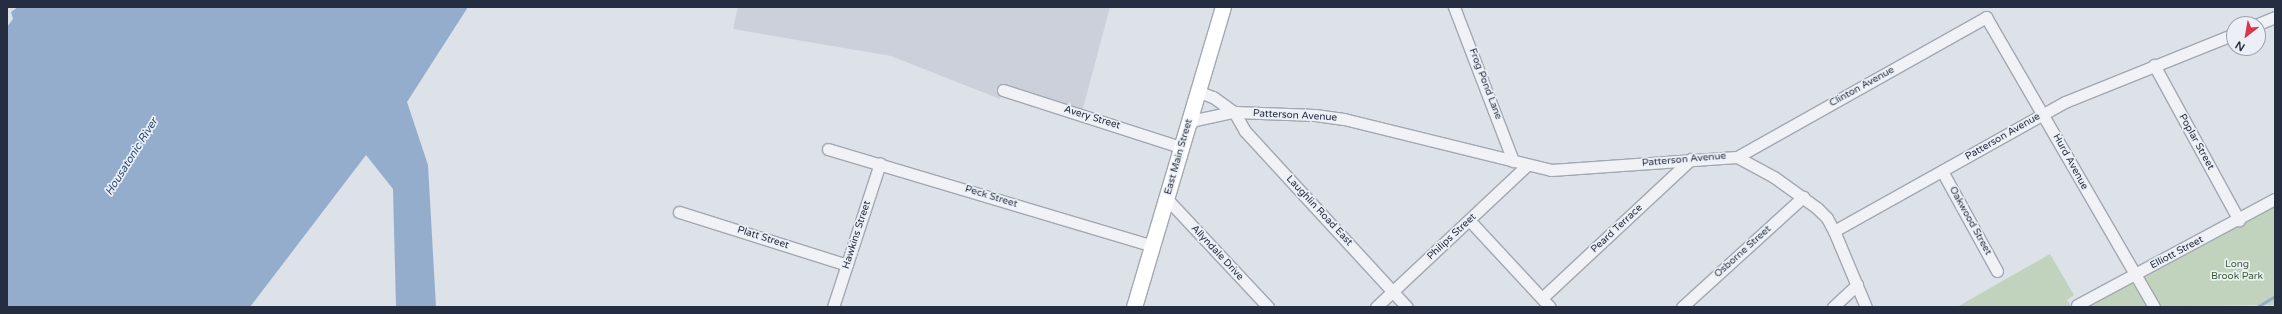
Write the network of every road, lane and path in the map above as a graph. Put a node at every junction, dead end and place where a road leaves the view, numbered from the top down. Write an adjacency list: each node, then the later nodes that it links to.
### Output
1 (1222, 7): 7 (main road, East Main Street)
2 (1454, 7): 15 (street, Frog Pond Lane)
3 (1986, 17): 9 (street, Hurd Avenue); 13 (street, Clinton Avenue)
4 (2226, 37): 5 (street, Patterson Avenue)
5 (2154, 65): 9 (street, Patterson Avenue); 23 (street, Poplar Street)
6 (1003, 90): 11 (street, Avery Street)
7 (1197, 91): 8 (street); 10 (main road, East Main Street)
8 (1234, 112): 10 (street, Patterson Avenue); 15 (street, Patterson Avenue); 31 (street, Laughlin Road East)
9 (2044, 114): 18 (street, Patterson Avenue); 29 (street, Hurd Avenue)
10 (1187, 126): 11 (main road, East Main Street)
11 (1182, 146): 20 (main road, East Main Street)
12 (828, 148): 16 (street, Peck Street)
13 (1737, 157): 14 (street, Patterson Avenue); 19 (street, Patterson Avenue)
14 (1691, 159): 17 (street, Patterson Avenue); 32 (street, Peard Terrace)
15 (1513, 161): 17 (street, Patterson Avenue)
16 (880, 163): 26 (street, Peck Street); 27 (street, Hawkins Street)
17 (1526, 166): 24 (street, Philips Street)
18 (1942, 171): 25 (street, Patterson Avenue); 28 (street, Oakwood Street)
19 (1803, 197): 25 (street, Patterson Avenue); 40 (street, Osborne Street)
20 (1167, 199): 26 (main road, East Main Street); 36 (street, Allyndale Drive)
21 (2275, 199): 23 (street, Elliott Street)
22 (679, 212): 27 (street, Platt Street)
23 (2239, 220): 29 (street, Elliott Street)
24 (1470, 221): 31 (street, Philips Street); 32 (street)
25 (1834, 231): 30 (street)
26 (1153, 246): 35 (main road, East Main Street)
27 (847, 265): 34 (street, Hawkins Street)
28 (1997, 271)
29 (2134, 276): 33 (street, Elliott Street); 43 (street, Hurd Avenue)
30 (1857, 285): 41 (street); 42 (street)
31 (1393, 292): 37 (street, Philips Street); 38 (street, Laughlin Road East)
32 (1542, 298): 39 (street)
33 (2078, 305)
34 (833, 307)
35 (1134, 307)
36 (1268, 307)
37 (1376, 307)
38 (1407, 307)
39 (1550, 307)
40 (1682, 307)
41 (1833, 307)
42 (1866, 307)
43 (2154, 307)

